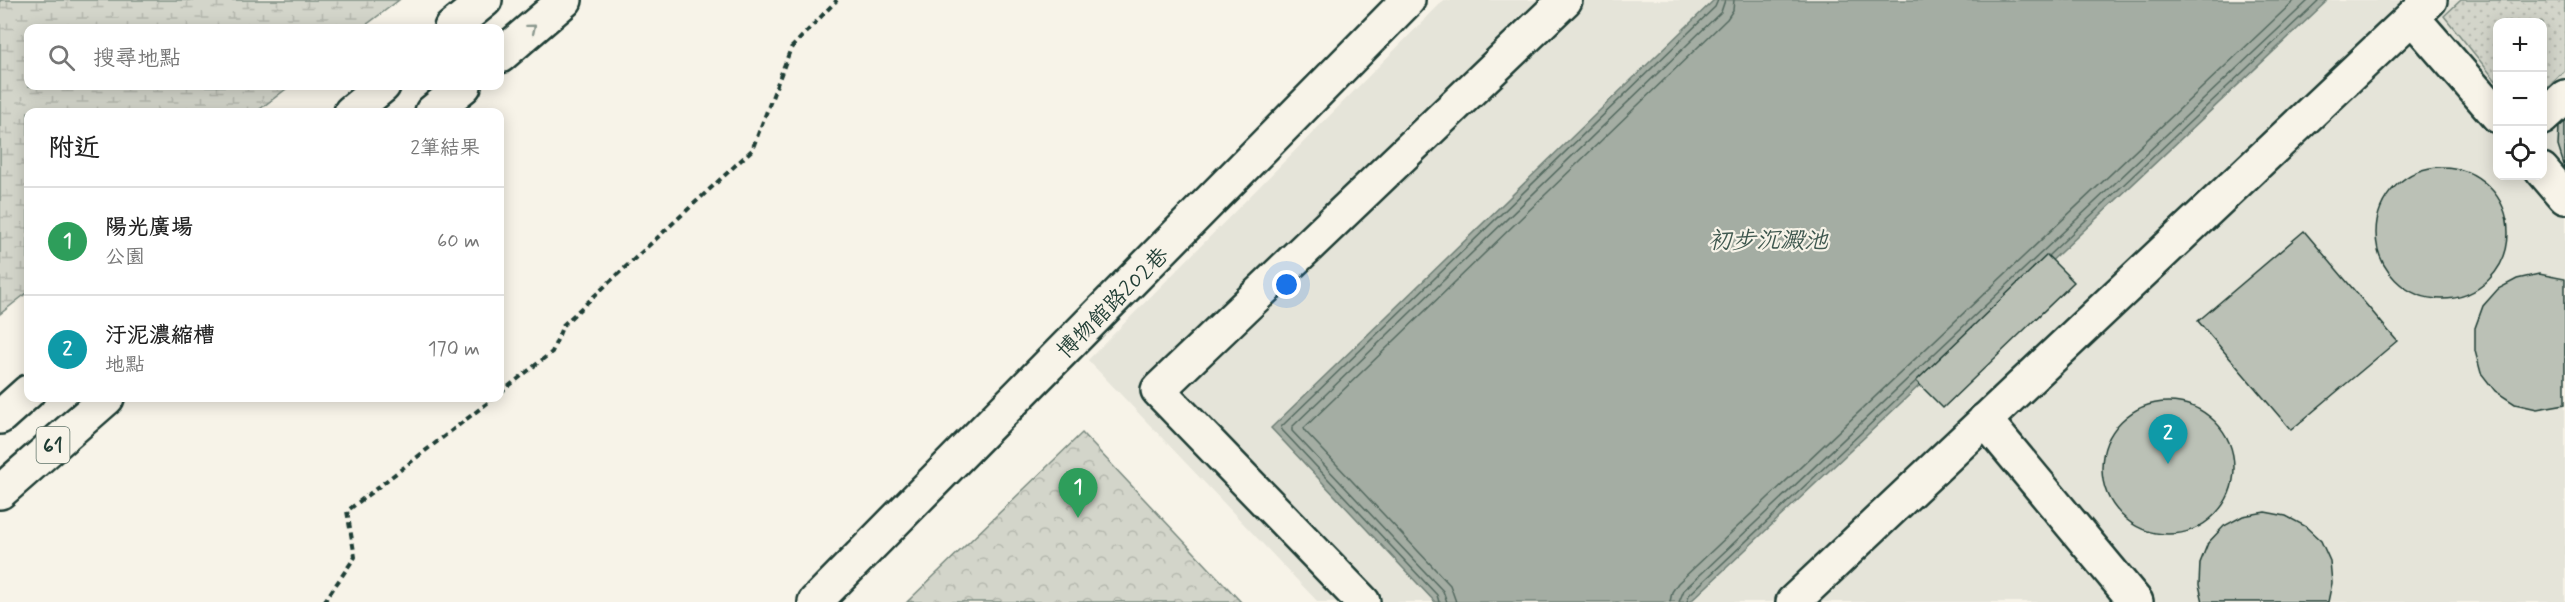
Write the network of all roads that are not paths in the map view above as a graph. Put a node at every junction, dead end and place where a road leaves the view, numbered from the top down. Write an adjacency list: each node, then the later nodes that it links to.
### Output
1 (485, 0): 6 (main road)
2 (565, 0): 7 (main road, one-way to 2)
3 (1408, 0): 22 (main road, 博物館路202巷)
4 (1565, 0): 23 (main road)
5 (2421, 8): 13 (main road); 20 (main road)
6 (456, 24)
7 (504, 53)
8 (378, 90): 11 (main road)
9 (459, 90): 12 (main road)
10 (2565, 97): 14 (main road)
11 (356, 108)
12 (437, 108)
13 (2493, 109)
14 (2547, 113)
15 (2547, 176): 16 (main road)
16 (2565, 197)
17 (24, 396): 19 (main road, 61)
18 (102, 402): 21 (main road, 61)
19 (0, 417)
20 (1985, 420): 24 (main road); 25 (main road)
21 (2, 490)
22 (815, 602)
23 (1363, 602)
24 (1793, 602)
25 (2136, 602)

